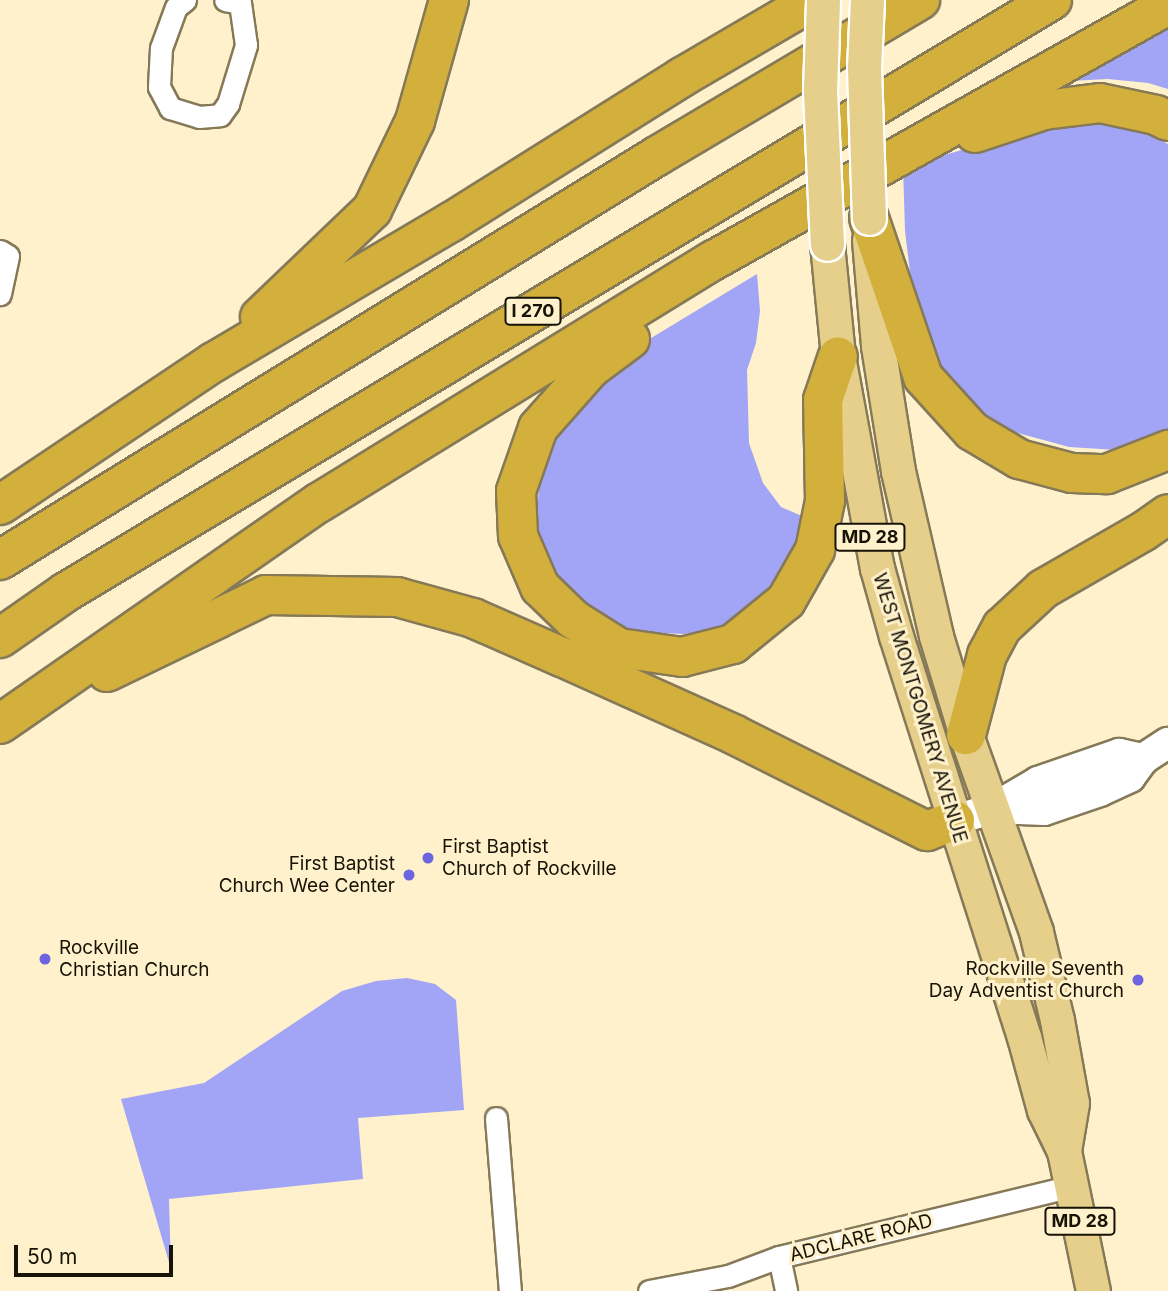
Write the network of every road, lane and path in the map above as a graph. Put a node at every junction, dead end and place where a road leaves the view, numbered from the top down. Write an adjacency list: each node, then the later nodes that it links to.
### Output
1 (186, 0): 2 (street)
2 (225, 0)
3 (449, 0): 17 (highway)
4 (814, 0): 17 (highway)
5 (823, 0): 16 (main road, WEST MONTGOMERY AVENUE / MD 28, bridge)
6 (867, 0): 12 (main road, WEST MONTGOMERY AVENUE / MD 28, bridge)
7 (920, 0): 21 (highway)
8 (1052, 0): 22 (highway, I 270)
9 (1168, 5): 11 (highway, I 270)
10 (1168, 121): 11 (highway)
11 (890, 161): 13 (highway, I 270)
12 (869, 218): 18 (highway); 24 (main road, WEST MONTGOMERY AVENUE / MD 28)
13 (762, 233): 16 (highway); 23 (highway, I 270)
14 (0, 251): 15 (street)
15 (0, 294)
16 (838, 356): 27 (main road, WEST MONTGOMERY AVENUE / MD 28)
17 (214, 362): 19 (highway)
18 (1168, 450)
19 (0, 505)
20 (1168, 513): 24 (highway)
21 (0, 560)
22 (0, 638)
23 (0, 724): 27 (highway)
24 (966, 735): 26 (main road, WEST MONTGOMERY AVENUE / MD 28)
25 (1168, 743): 26 (street)
26 (995, 808): 27 (street); 29 (main road, WEST MONTGOMERY AVENUE / MD 28)
27 (955, 820): 29 (main road, WEST MONTGOMERY AVENUE / MD 28)
28 (496, 1118): 32 (street)
29 (1064, 1151): 30 (main road, WEST MONTGOMERY AVENUE / MD 28)
30 (1073, 1186): 31 (street, ADCLARE ROAD); 35 (main road, WEST MONTGOMERY AVENUE / MD 28)
31 (779, 1258): 33 (street, ADCLARE ROAD); 34 (street)
32 (510, 1291)
33 (649, 1291)
34 (786, 1291)
35 (1093, 1291)

